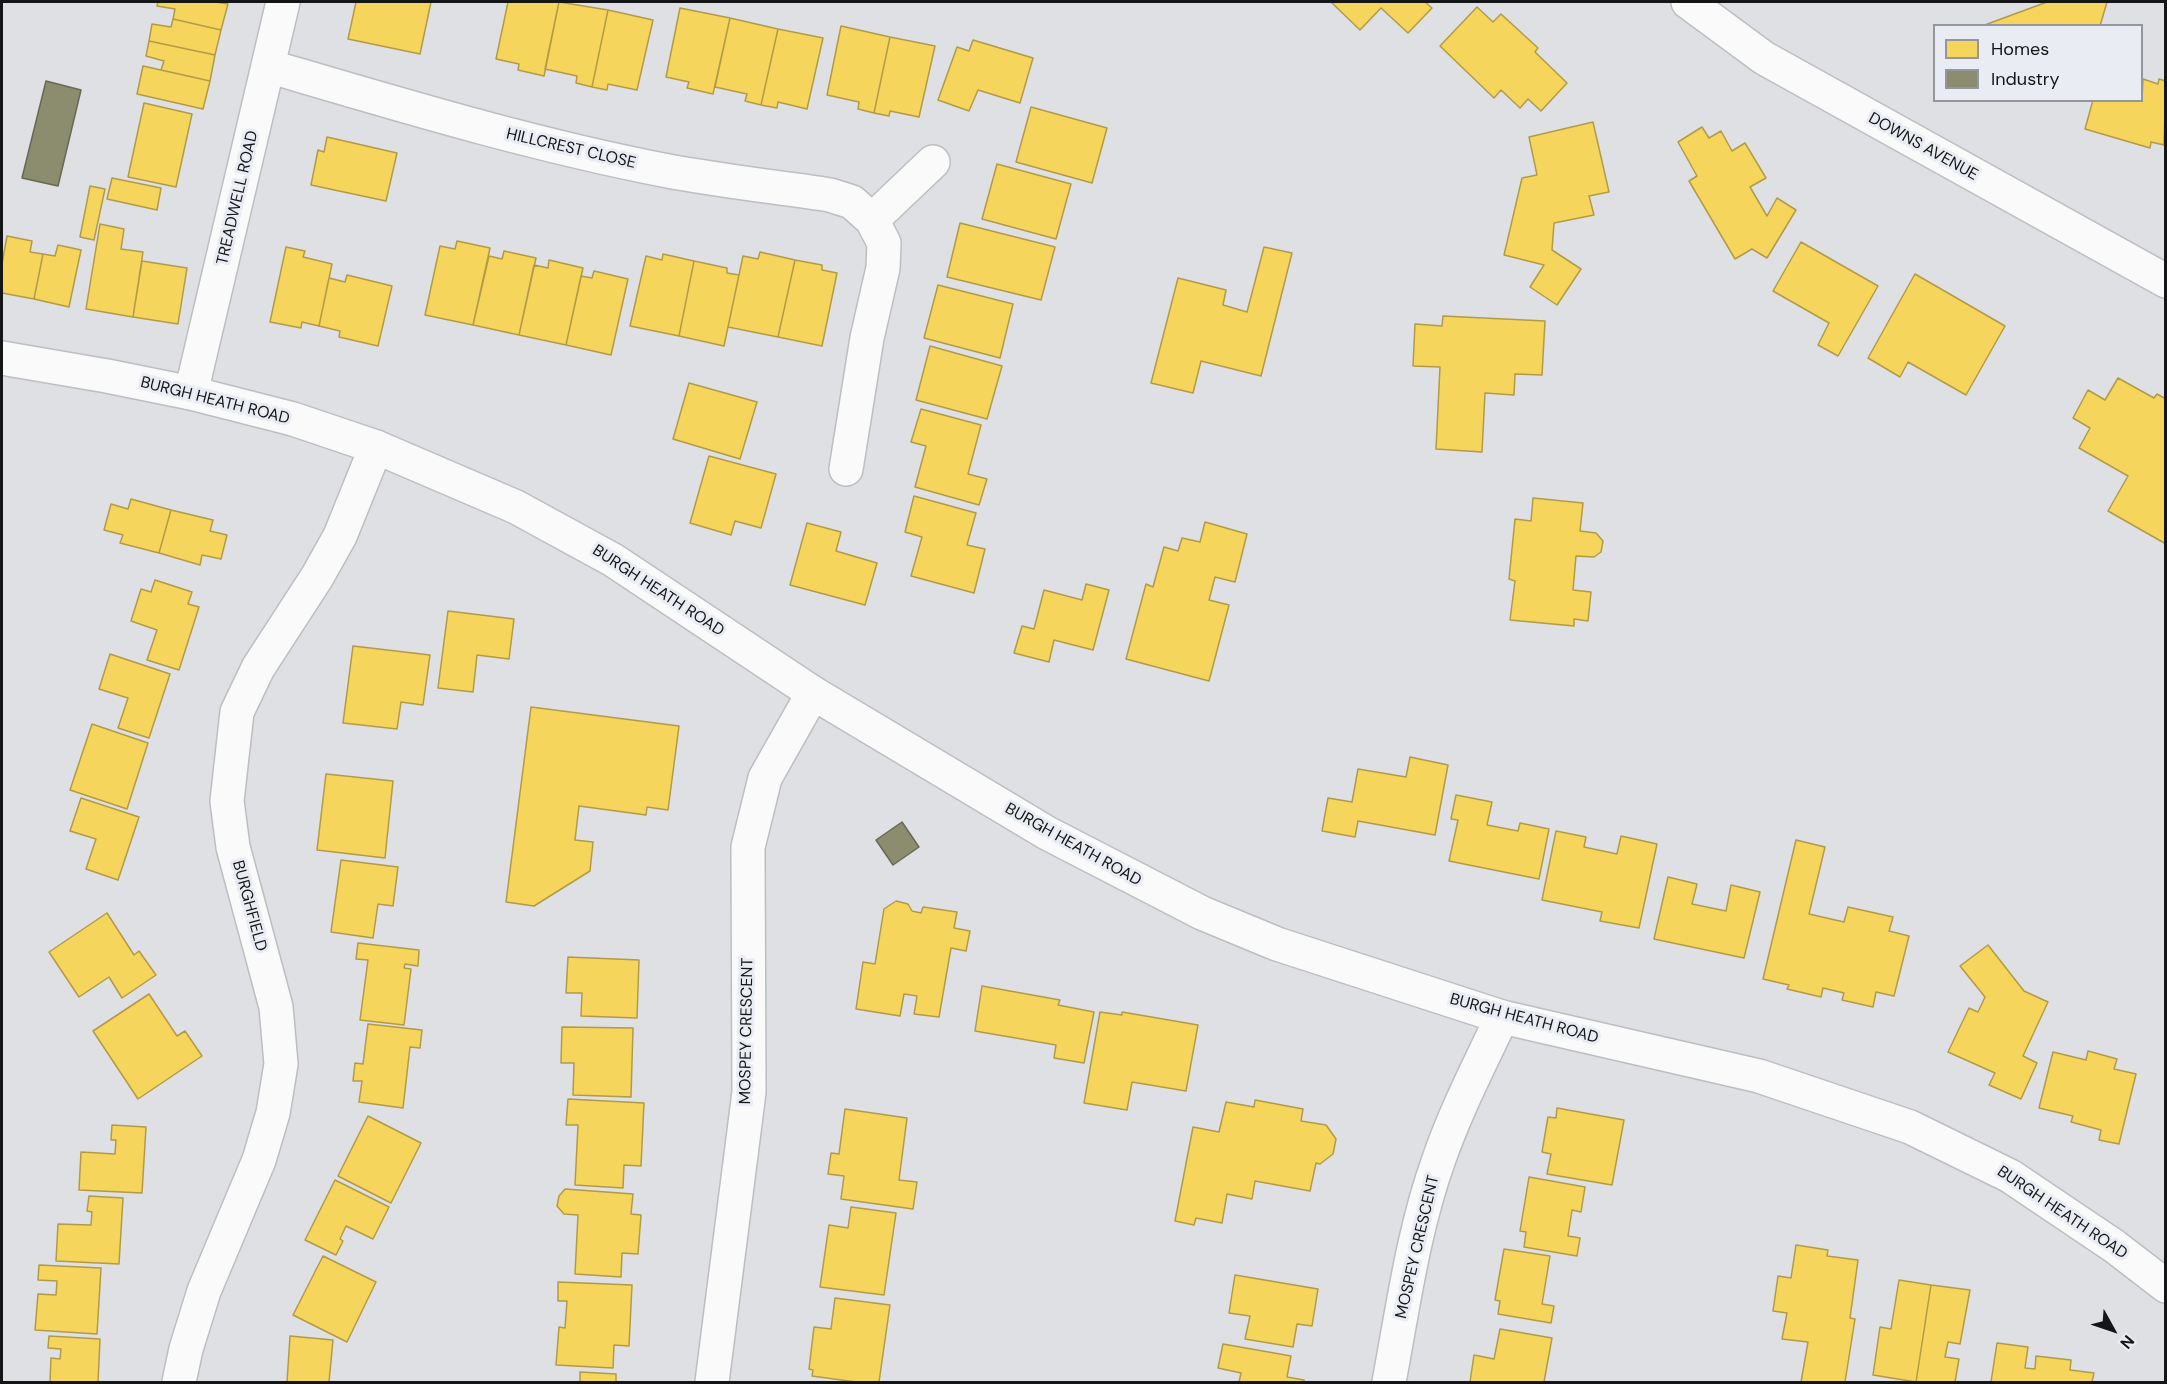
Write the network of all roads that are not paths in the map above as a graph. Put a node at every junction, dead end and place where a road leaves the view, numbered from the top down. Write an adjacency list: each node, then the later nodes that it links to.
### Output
1 (283, 2): 3 (street, TREADWELL ROAD)
2 (1688, 2): 6 (street, DOWNS AVENUE)
3 (268, 66): 5 (street, HILLCREST CLOSE); 8 (street, TREADWELL ROAD)
4 (933, 162): 5 (street)
5 (872, 220): 10 (street, HILLCREST CLOSE)
6 (2166, 281)
7 (2, 358): 8 (street, BURGH HEATH ROAD)
8 (191, 393): 9 (street, BURGH HEATH ROAD)
9 (376, 447): 11 (street, BURGH HEATH ROAD); 14 (street, BURGHFIELD)
10 (846, 469)
11 (813, 693): 12 (street, BURGH HEATH ROAD); 15 (street, MOSPEY CRESCENT)
12 (1502, 1017): 13 (street, BURGH HEATH ROAD); 16 (street, MOSPEY CRESCENT)
13 (2166, 1286)
14 (179, 1383)
15 (712, 1383)
16 (1389, 1383)

